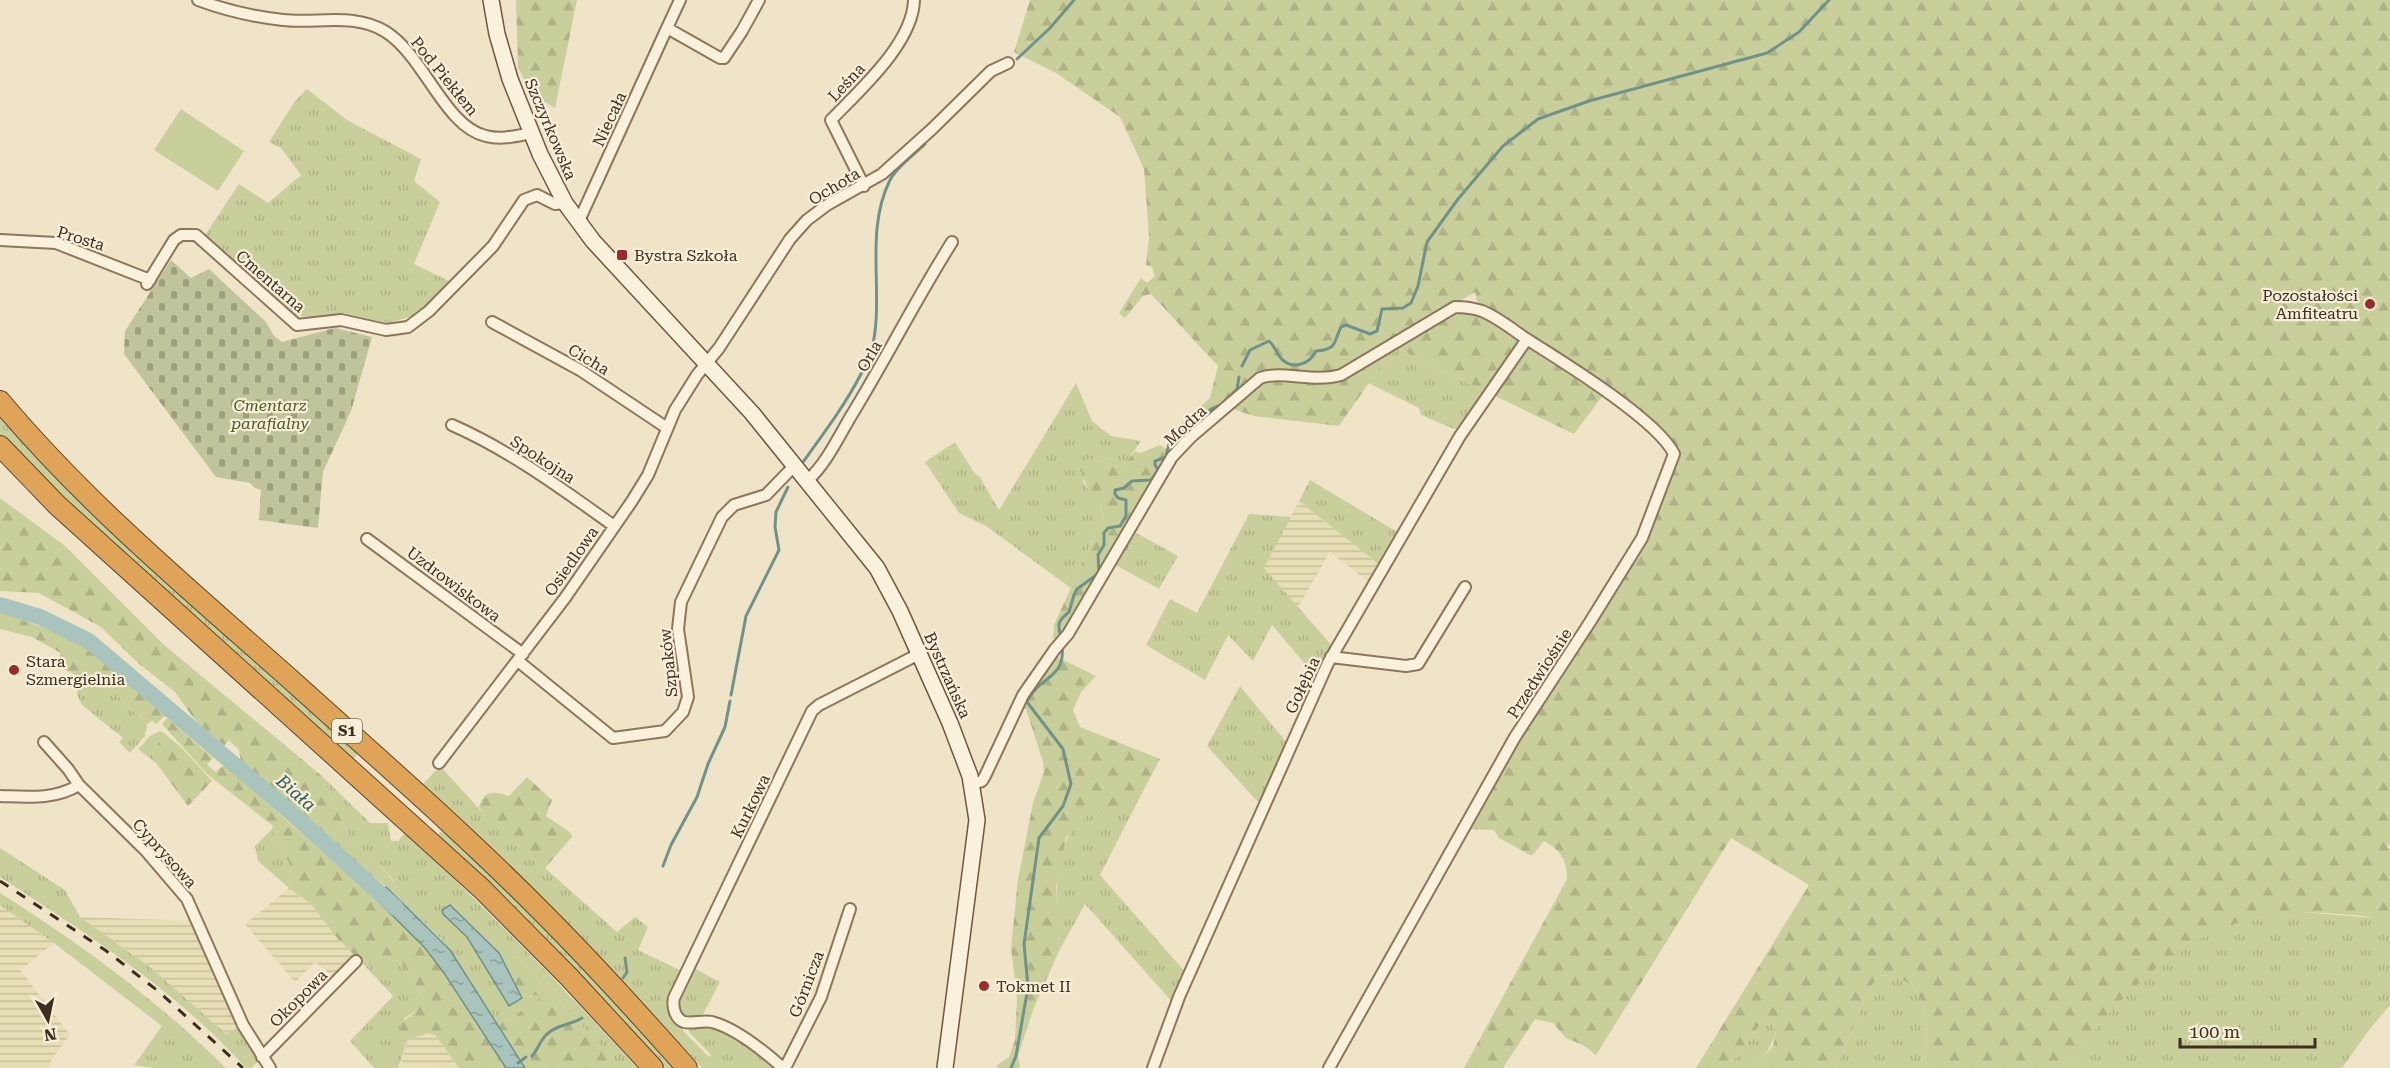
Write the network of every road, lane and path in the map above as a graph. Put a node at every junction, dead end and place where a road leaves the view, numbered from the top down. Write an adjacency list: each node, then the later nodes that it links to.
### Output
1 (198, 0): 8 (street, Pod Piekłem)
2 (491, 0): 8 (main road, Szczyrkowska)
3 (680, 0): 6 (street, Niecała)
4 (759, 0): 6 (street)
5 (914, 0): 9 (street, Leśna)
6 (667, 28): 11 (street, Niecała)
7 (1008, 63): 9 (street, Ochota)
8 (531, 133): 10 (main road, Szczyrkowska)
9 (864, 186): 17 (street, Ochota)
10 (564, 203): 11 (main road, Szczyrkowska); 14 (street, Cmentarna)
11 (578, 223): 17 (main road, Szczyrkowska)
12 (0, 240): 14 (street, Prosta)
13 (952, 242): 23 (street, Orla)
14 (148, 282)
15 (492, 322): 20 (street, Cicha)
16 (1527, 339): 28 (street, Gołębia); 32 (street, Modra); 44 (street, Przedwiośnie)
17 (707, 364): 20 (street, Osiedlowa); 22 (main road, Bystrzańska)
18 (0, 401): 41 (highway, S1)
19 (452, 425): 24 (street, Spokojna)
20 (667, 428): 24 (street, Osiedlowa)
21 (0, 446): 40 (highway, S1)
22 (795, 465): 23 (main road, Bystrzańska); 29 (street, Szpaków)
23 (807, 481): 27 (main road, Bystrzańska)
24 (614, 526): 29 (street, Osiedlowa)
25 (367, 538): 29 (street, Uzdrowiskowa)
26 (1465, 586): 28 (street)
27 (920, 654): 32 (main road, Bystrzańska); 42 (street, Kurkowa)
28 (1331, 657): 43 (street, Gołębia)
29 (520, 658): 31 (street, Osiedlowa)
30 (44, 741): 33 (street, Cyprysowa)
31 (439, 763)
32 (973, 784): 38 (main road, Bystrzańska)
33 (79, 785): 34 (street); 37 (street, Cyprysowa)
34 (0, 796)
35 (850, 909): 42 (street, Górnicza)
36 (356, 961): 37 (street, Okopowa)
37 (262, 1058): 39 (street, Cyprysowa)
38 (946, 1067)
39 (270, 1068)
40 (652, 1068)
41 (687, 1068)
42 (784, 1068)
43 (1152, 1068)
44 (1329, 1068)

